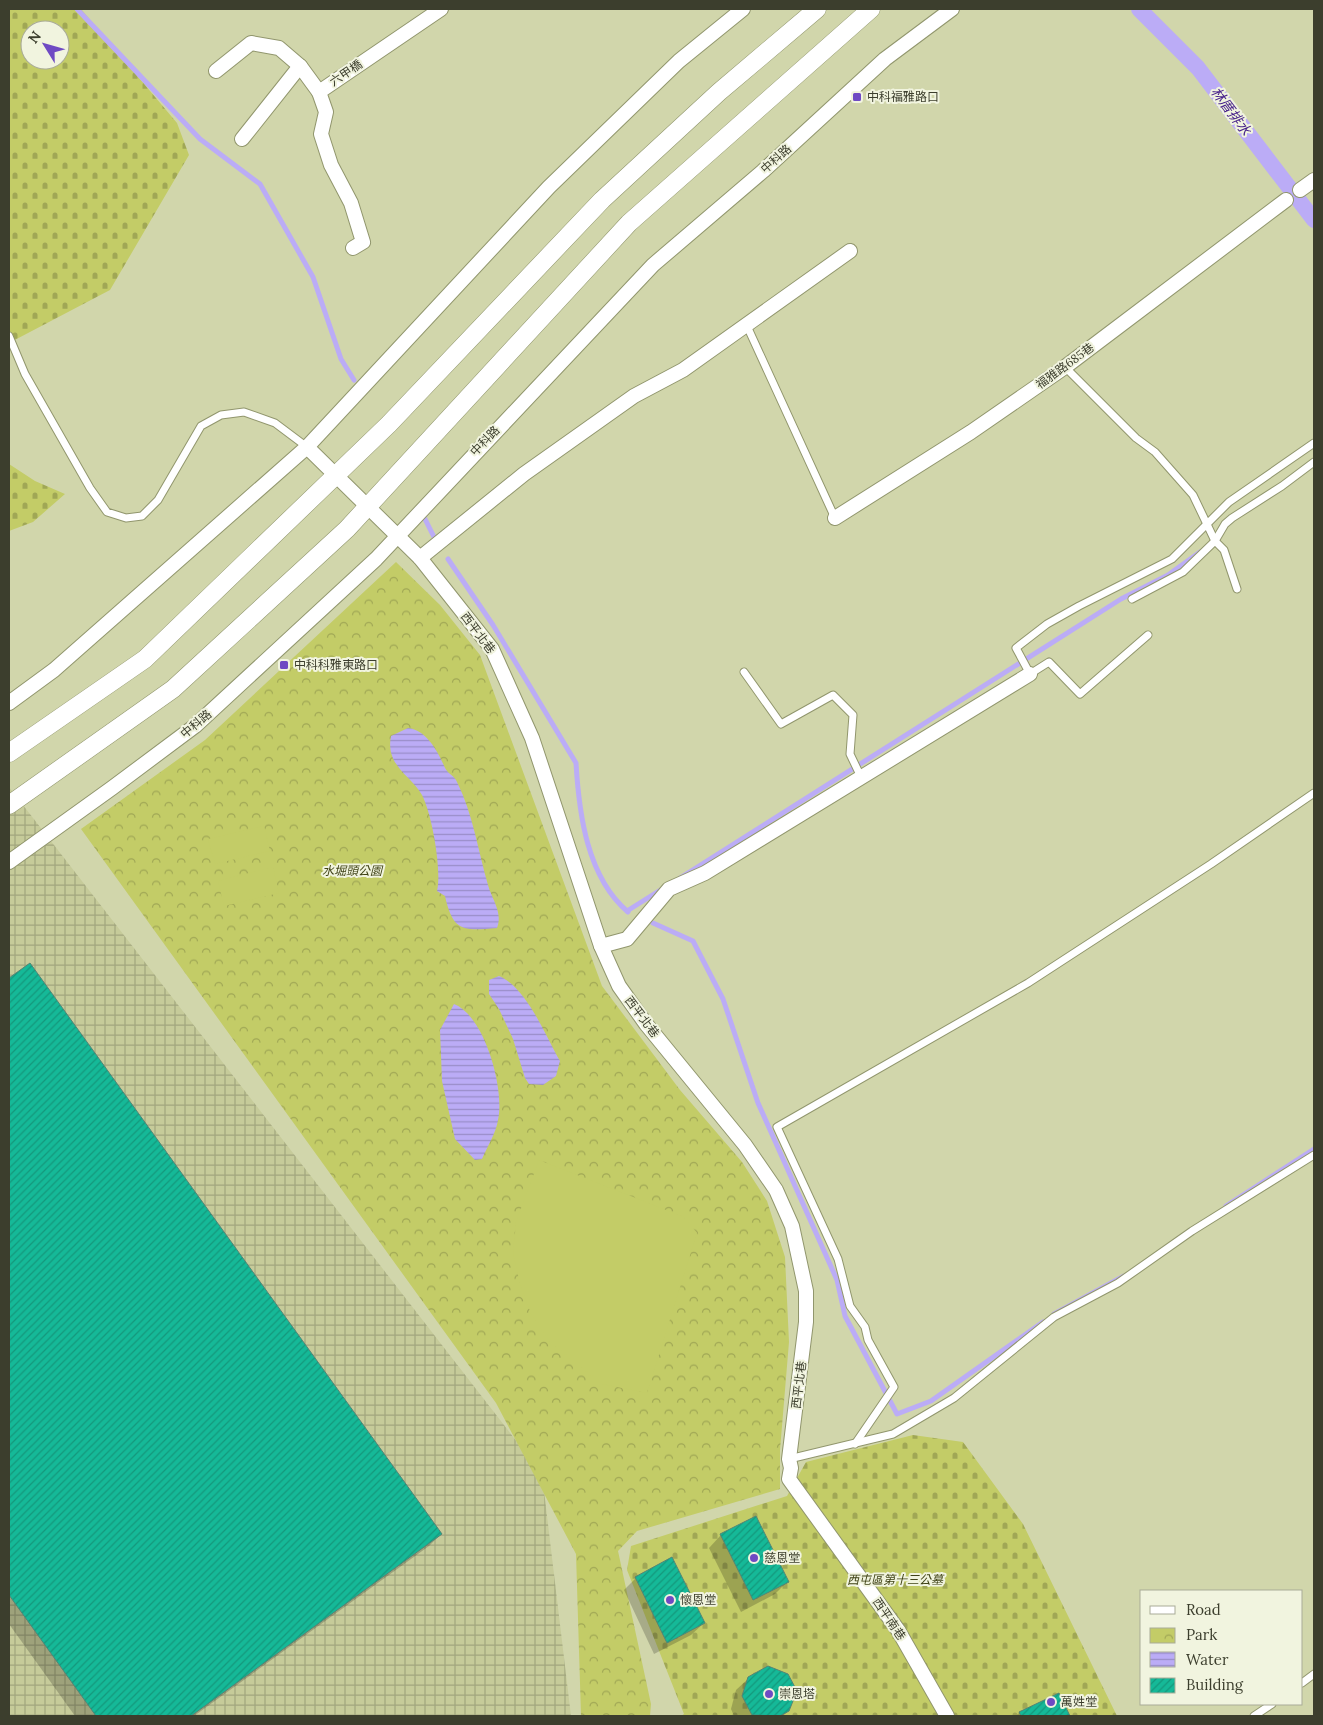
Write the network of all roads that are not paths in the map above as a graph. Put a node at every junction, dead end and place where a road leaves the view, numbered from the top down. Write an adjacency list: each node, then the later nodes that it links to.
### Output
1 (441, 9): 8 (street, 六甲橋)
2 (743, 9): 19 (street)
3 (816, 9): 21 (street)
4 (871, 9): 22 (street)
5 (952, 9): 25 (street, 中科路)
6 (300, 66): 7 (street); 8 (street); 9 (street)
7 (216, 72)
8 (319, 92): 13 (street, 六甲橋)
9 (242, 139)
10 (1314, 180): 11 (street)
11 (1300, 190): 12 (lane)
12 (1286, 200): 17 (street, 福雅路685巷)
13 (354, 248)
14 (850, 251): 15 (street)
15 (747, 326): 23 (lane); 27 (street)
16 (9, 336): 19 (lane)
17 (1065, 367): 23 (street, 福雅路685巷); 24 (lane)
18 (1314, 443): 24 (lane)
19 (307, 447): 21 (street, 西平北巷); 33 (street)
20 (1314, 462): 26 (lane)
21 (336, 476): 22 (street, 西平北巷); 34 (street)
22 (368, 508): 25 (street, 西平北巷); 37 (street)
23 (835, 518)
24 (1206, 523): 26 (lane); 32 (lane)
25 (397, 535): 27 (street, 西平北巷); 38 (street, 中科路)
26 (1216, 540): 28 (lane); 29 (lane)
27 (420, 558): 39 (street, 西平北巷)
28 (1237, 589)
29 (1132, 598)
30 (1148, 635): 32 (lane)
31 (744, 672): 35 (lane)
32 (1030, 674): 35 (street)
33 (9, 703)
34 (9, 753)
35 (861, 777): 39 (street)
36 (1314, 793): 41 (lane)
37 (9, 805)
38 (9, 862)
39 (601, 946): 42 (street, 西平北巷)
40 (1314, 1155): 41 (lane)
41 (855, 1444): 42 (lane)
42 (789, 1459): 43 (street, 西平北巷)
43 (789, 1479): 47 (street, 西平南巷)
44 (1314, 1674): 45 (lane)
45 (1303, 1682)
46 (1270, 1705): 48 (lane)
47 (947, 1716)
48 (1254, 1716)

